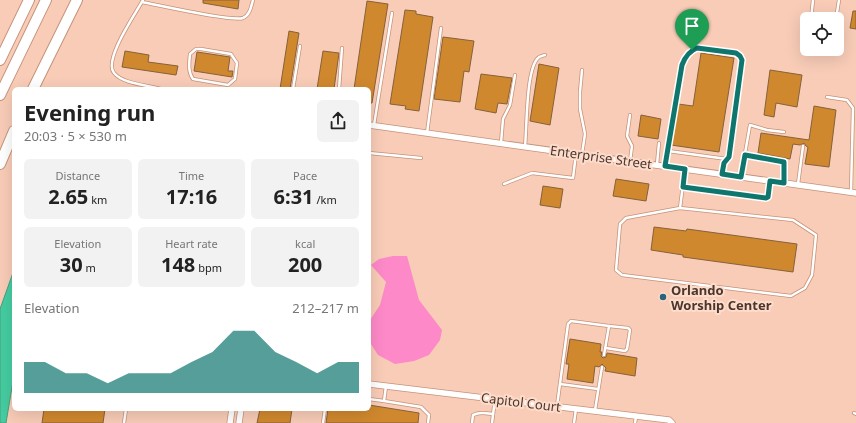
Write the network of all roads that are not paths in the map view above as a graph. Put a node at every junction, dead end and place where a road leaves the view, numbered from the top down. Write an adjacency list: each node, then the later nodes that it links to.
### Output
1 (29, 0): 15 (highway)
2 (46, 0): 23 (highway)
3 (78, 0): 19 (highway)
4 (253, 0): 7 (lane)
5 (813, 0): 8 (lane)
6 (839, 0): 9 (lane)
7 (143, 1): 20 (lane)
8 (812, 12)
9 (837, 12)
10 (392, 13): 26 (lane)
11 (441, 28): 28 (lane)
12 (300, 46): 21 (lane)
13 (342, 48): 22 (lane)
14 (545, 55): 32 (lane)
15 (0, 60)
16 (582, 70): 36 (lane)
17 (515, 76): 30 (lane)
18 (228, 85): 18 (lane)
19 (35, 87)
20 (152, 87)
21 (293, 87)
22 (339, 87)
23 (0, 95)
24 (827, 97): 52 (lane)
25 (630, 115): 40 (lane)
26 (371, 125): 28 (street, Enterprise Street)
27 (784, 132): 37 (lane)
28 (427, 133): 30 (street, Enterprise Street)
29 (12, 136): 41 (highway)
30 (501, 143): 32 (street, Enterprise Street)
31 (659, 143): 42 (lane)
32 (525, 146): 36 (street, Enterprise Street)
33 (803, 146): 50 (lane)
34 (668, 151): 39 (lane); 39 (lane); 43 (lane)
35 (371, 154): 38 (lane)
36 (579, 154): 40 (street, Enterprise Street); 49 (lane)
37 (745, 155): 46 (lane); 48 (lane)
38 (421, 158)
39 (727, 160): 45 (lane)
40 (630, 161): 42 (street, Enterprise Street)
41 (0, 164)
42 (657, 165): 43 (street, Enterprise Street)
43 (665, 166): 44 (street, Enterprise Street)
44 (685, 169): 45 (street, Enterprise Street); 51 (lane)
45 (722, 174): 46 (street, Enterprise Street)
46 (741, 177): 47 (street, Enterprise Street)
47 (770, 181): 48 (street, Enterprise Street); 51 (lane)
48 (784, 183): 50 (street, Enterprise Street)
49 (504, 184)
50 (798, 185): 52 (street, Enterprise Street)
51 (683, 187): 53 (lane)
52 (854, 193)
53 (680, 208): 53 (lane)
54 (609, 326): 55 (lane); 55 (lane); 59 (lane)
55 (606, 348): 56 (lane)
56 (604, 355)
57 (602, 367): 61 (lane)
58 (371, 384): 60 (street, Capitol Court)
59 (560, 384): 61 (lane); 65 (lane)
60 (386, 386): 63 (street, Capitol Court); 64 (lane)
61 (598, 389): 71 (lane)
62 (371, 399): 64 (lane)
63 (495, 399): 65 (street, Capitol Court); 72 (lane)
64 (384, 401): 78 (lane)
65 (557, 406): 66 (street, Capitol Court)
66 (576, 409): 71 (street, Capitol Court); 81 (lane)
67 (126, 411): 74 (lane)
68 (232, 411): 75 (street)
69 (241, 411): 76 (street)
70 (325, 411): 77 (lane)
71 (594, 411): 73 (street, Capitol Court)
72 (493, 414): 79 (lane); 80 (lane)
73 (636, 416): 82 (lane); 83 (street, Capitol Court)
74 (124, 423)
75 (230, 423)
76 (239, 423)
77 (322, 423)
78 (428, 423)
79 (472, 423)
80 (492, 423)
81 (574, 423)
82 (635, 423)
83 (672, 423)

